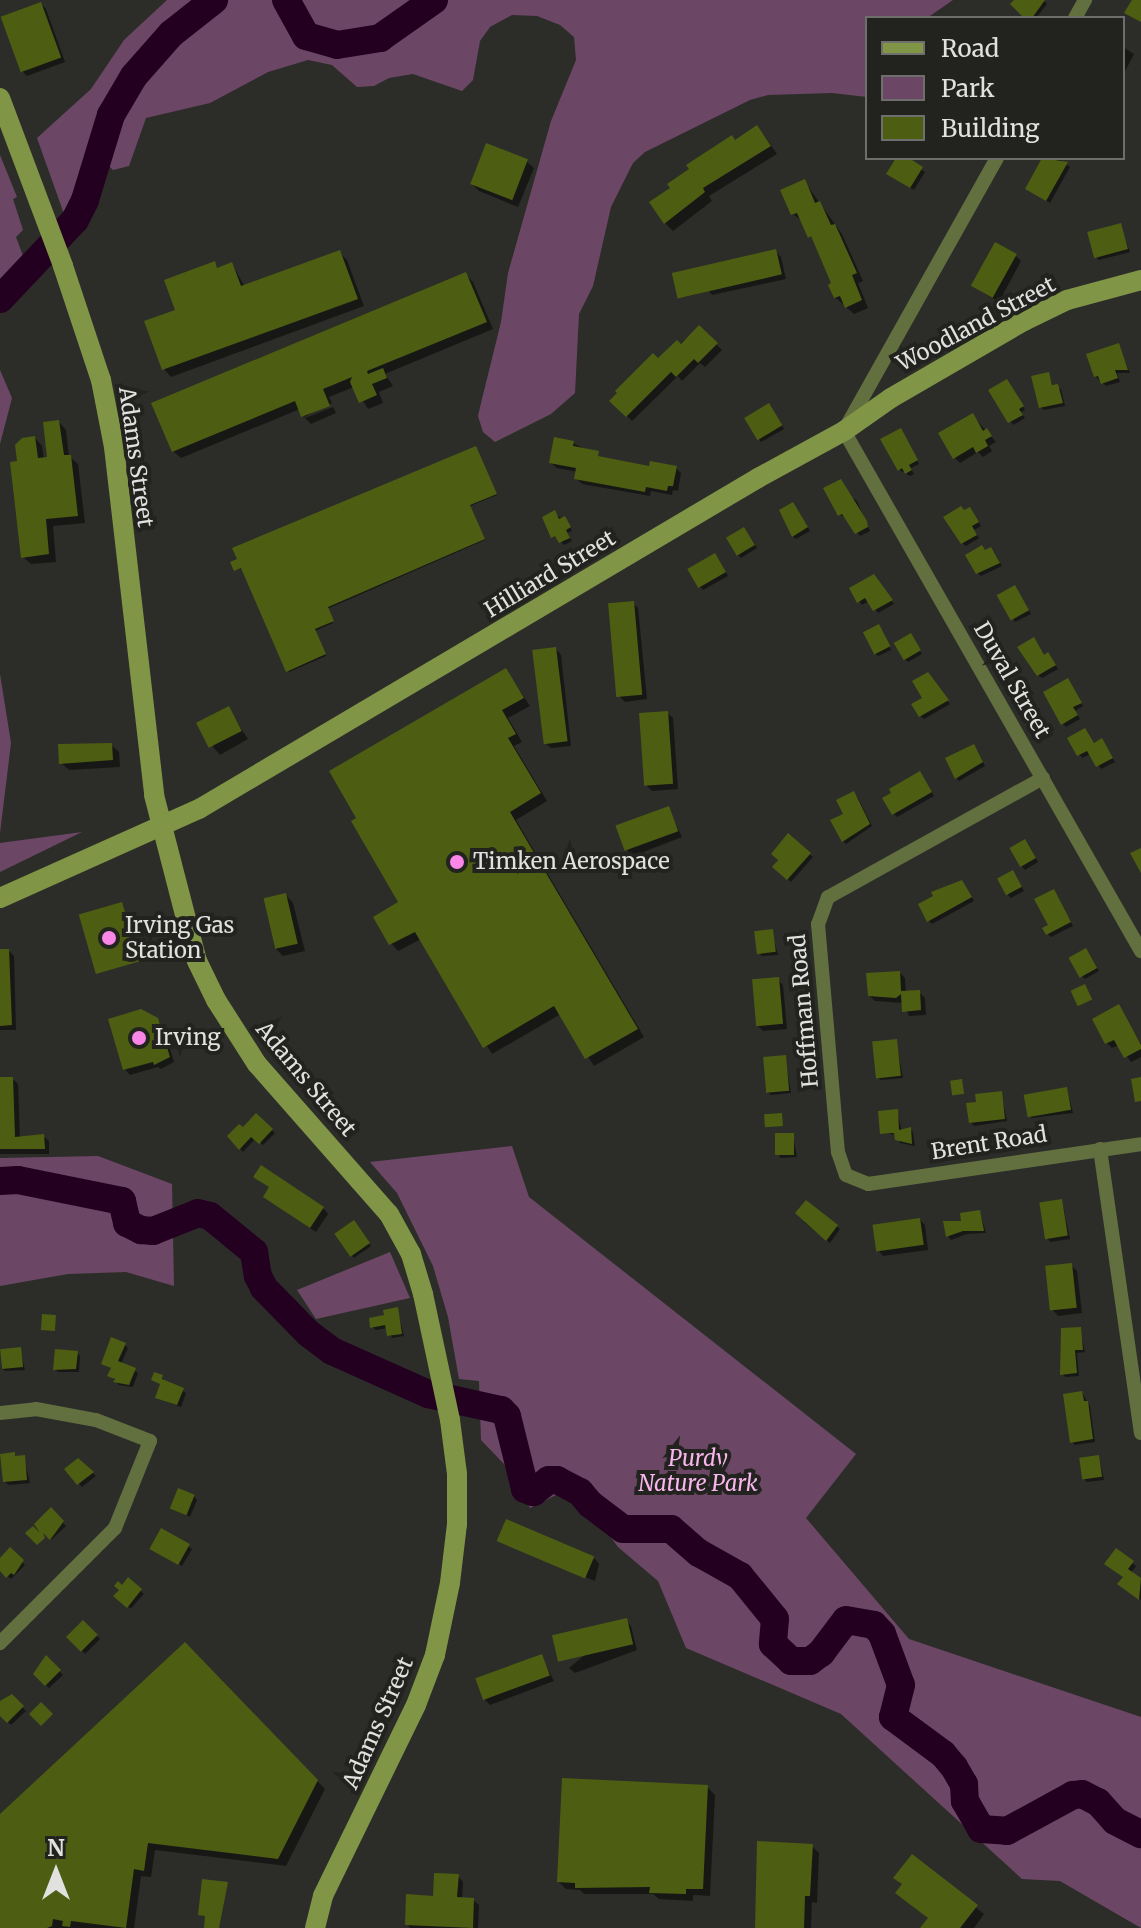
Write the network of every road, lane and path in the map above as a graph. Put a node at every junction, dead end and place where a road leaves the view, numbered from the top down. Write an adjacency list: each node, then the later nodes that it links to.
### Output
1 (0, 98): 6 (main road, Adams Street)
2 (996, 160): 4 (street)
3 (1141, 280): 4 (main road, Woodland Street)
4 (844, 431): 5 (street, Duval Street); 6 (main road, Hilliard Street)
5 (1043, 778): 8 (street, Duval Street); 11 (street, Hoffman Road)
6 (160, 827): 7 (main road, Hilliard Street); 15 (main road, Adams Street)
7 (0, 898)
8 (1141, 951)
9 (1141, 1144): 10 (street, Brent Road)
10 (1100, 1149): 11 (street, Brent Road); 13 (street)
11 (846, 1175)
12 (0, 1413): 14 (street)
13 (1141, 1433)
14 (0, 1643)
15 (315, 1928)

